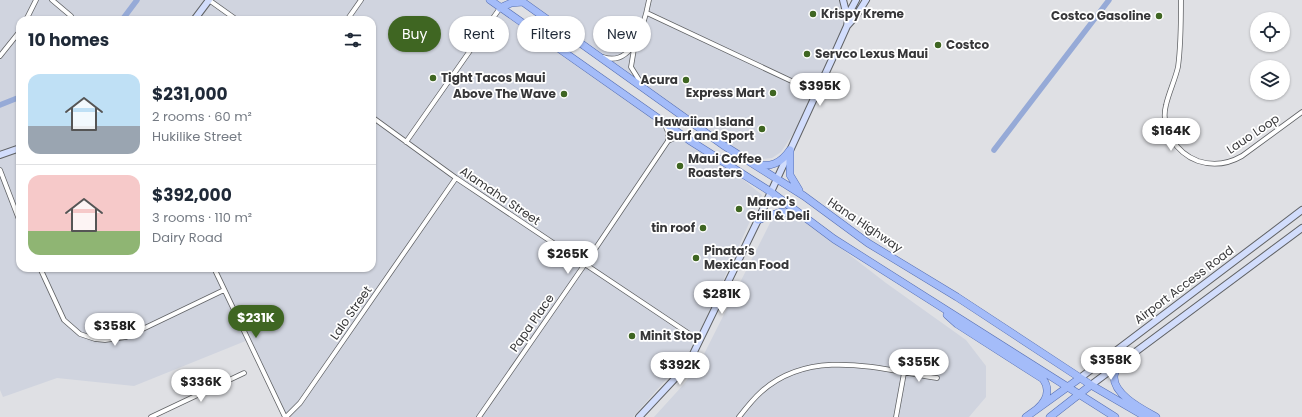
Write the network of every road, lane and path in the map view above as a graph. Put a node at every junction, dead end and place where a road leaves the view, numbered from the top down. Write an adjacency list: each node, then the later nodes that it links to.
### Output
1 (36, 0): 16 (street)
2 (52, 0): 17 (street)
3 (209, 0): 18 (main road); 19 (street)
4 (362, 0): 20 (street)
5 (490, 0): 14 (main road)
6 (505, 0): 14 (main road)
7 (649, 0): 15 (street)
8 (843, 0): 22 (main road)
9 (856, 0): 22 (main road)
10 (859, 0): 22 (main road)
11 (866, 0): 22 (main road)
12 (1180, 0): 30 (street, Lauo Loop)
13 (522, 1): 14 (main road); 26 (main road, Hana Highway)
14 (500, 8): 32 (main road); 35 (street)
15 (647, 13): 21 (street); 29 (street)
16 (28, 16)
17 (71, 16)
18 (197, 16)
19 (231, 16)
20 (349, 16)
21 (646, 16)
22 (847, 26): 29 (main road)
23 (16, 36): 27 (street)
24 (627, 52): 26 (street)
25 (634, 52): 28 (street)
26 (599, 55): 28 (main road, Hana Highway)
27 (0, 56)
28 (644, 87): 39 (main road, Hana Highway)
29 (817, 93): 37 (main road)
30 (1302, 112)
31 (376, 120): 35 (street, Alamaha Street)
32 (661, 120): 33 (main road); 34 (street)
33 (689, 140): 34 (street); 43 (main road)
34 (668, 141): 50 (street, Papa Place)
35 (406, 142): 41 (street, Alamaha Street)
36 (16, 149): 38 (main road)
37 (790, 150): 39 (main road); 42 (main road); 44 (main road)
38 (0, 155)
39 (746, 160): 42 (main road, Hana Highway)
40 (0, 170): 46 (street)
41 (456, 178): 50 (street, Alamaha Street); 67 (street, Lalo Street)
42 (777, 179): 43 (main road); 44 (main road, Hana Highway)
43 (771, 192): 47 (main road); 48 (main road)
44 (804, 196): 60 (main road, Hana Highway)
45 (1302, 210): 60 (main road, Airport Access Road)
46 (16, 212)
47 (805, 219): 48 (main road); 54 (main road)
48 (758, 220): 55 (main road)
49 (1302, 228): 56 (main road, Airport Access Road)
50 (585, 264): 55 (street, Alamaha Street); 68 (street, Papa Place)
51 (42, 272): 53 (street)
52 (216, 272): 53 (street)
53 (224, 290): 67 (street)
54 (925, 296): 62 (main road); 64 (main road)
55 (700, 341): 65 (main road)
56 (1120, 363): 61 (main road, Airport Access Road); 75 (main road)
57 (244, 373): 66 (street)
58 (904, 373): 59 (street); 69 (street); 70 (street)
59 (937, 378)
60 (1080, 378): 61 (main road, Hana Highway); 62 (main road)
61 (1091, 385): 63 (main road); 74 (main road, Hana Highway)
62 (1066, 388): 63 (main road); 64 (main road)
63 (1078, 395): 72 (main road); 73 (main road)
64 (1037, 409): 71 (main road)
65 (641, 416)
66 (151, 417)
67 (285, 417)
68 (479, 417)
69 (739, 417)
70 (896, 417)
71 (1026, 417)
72 (1050, 417)
73 (1115, 417)
74 (1146, 417)
75 (1156, 417)

